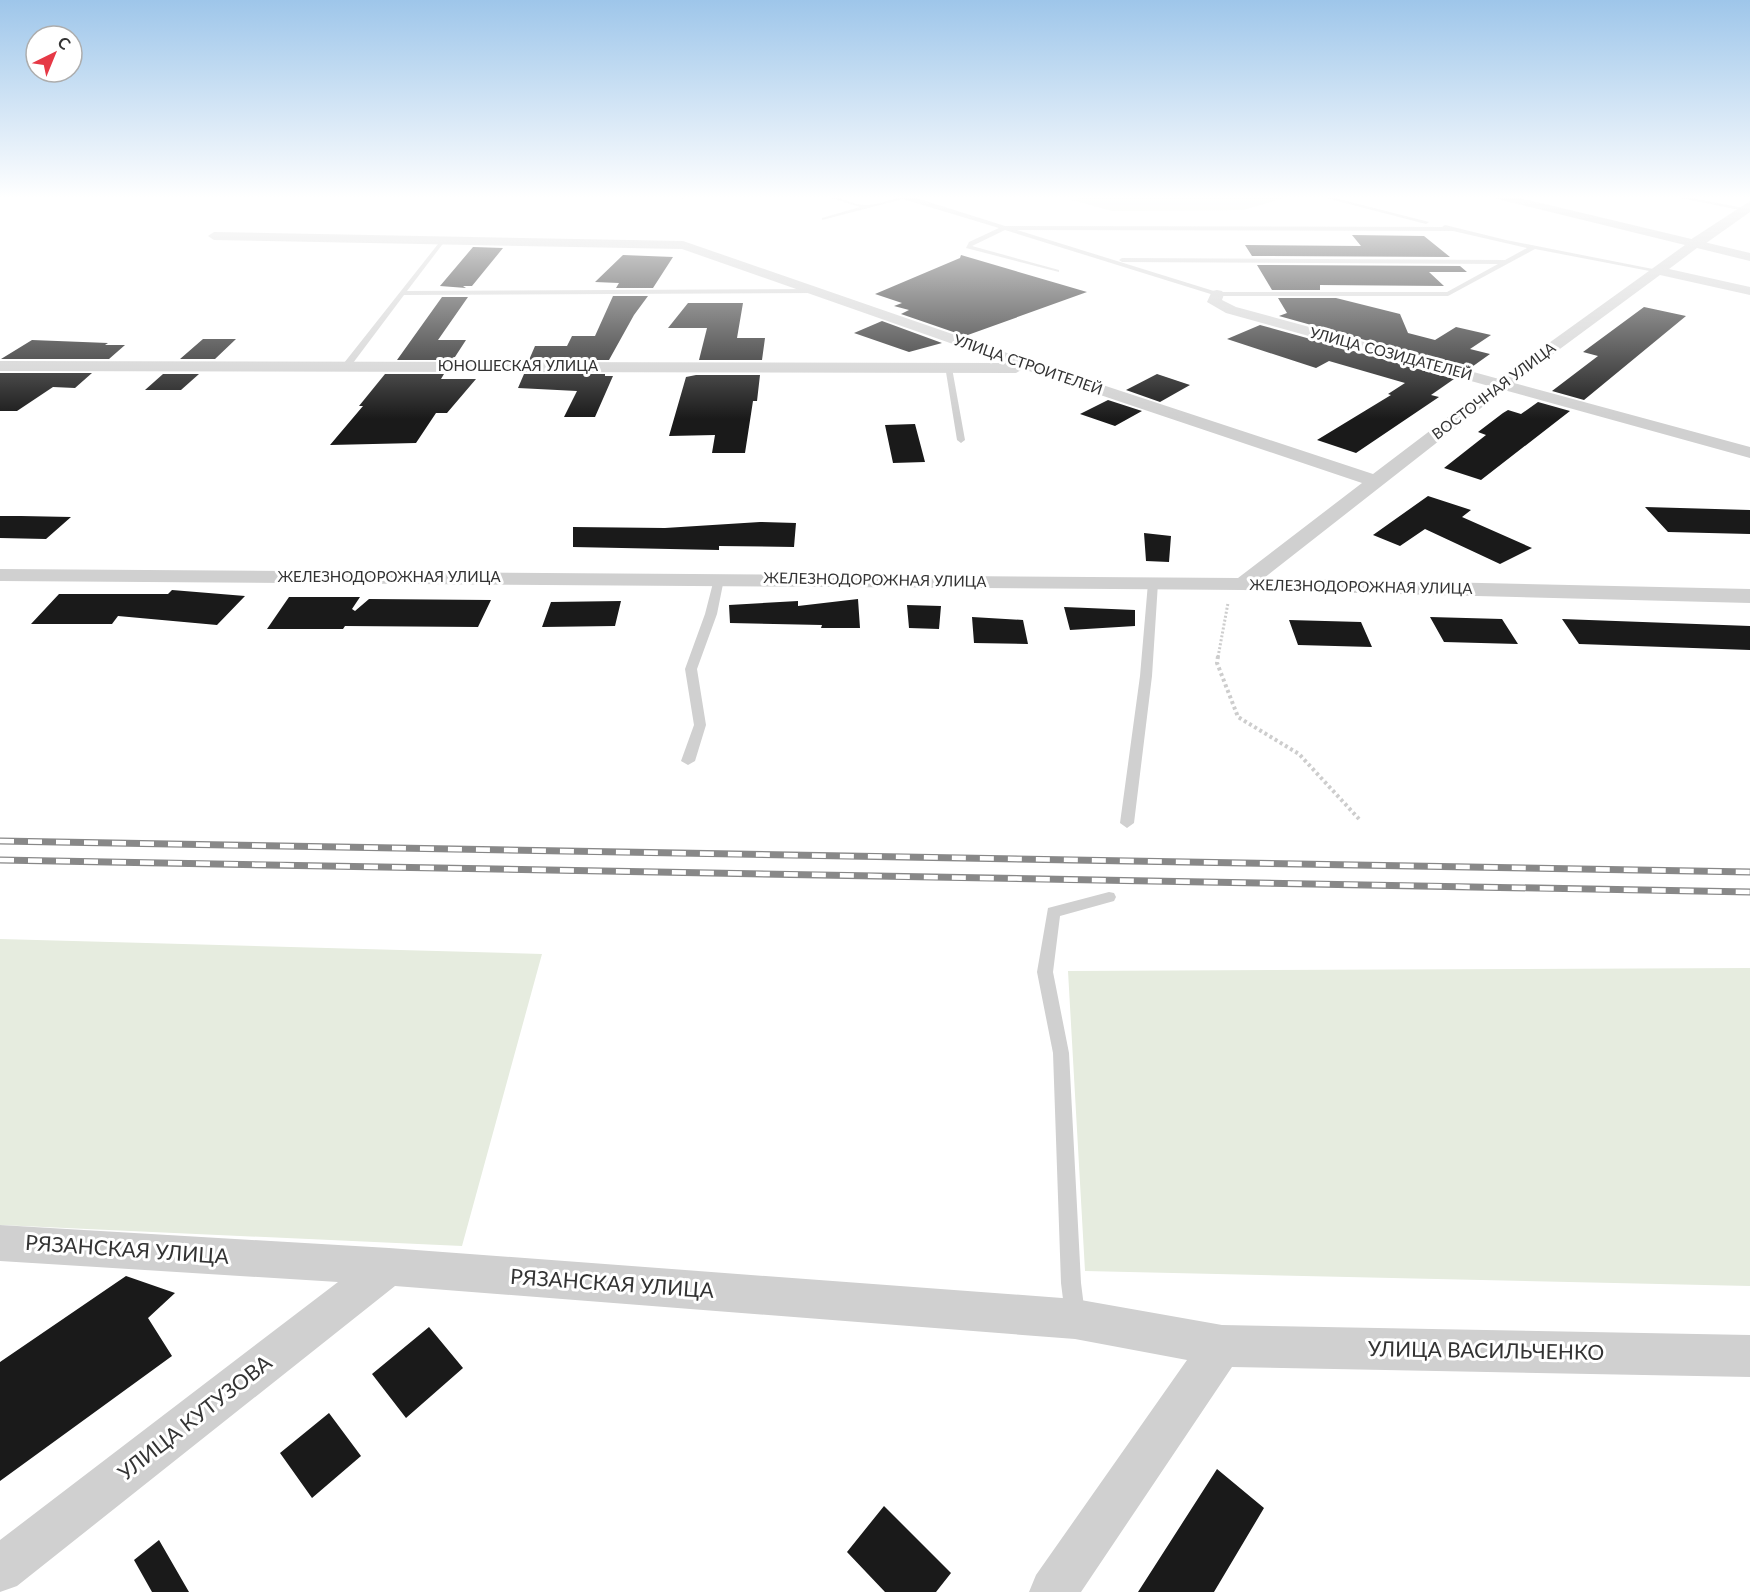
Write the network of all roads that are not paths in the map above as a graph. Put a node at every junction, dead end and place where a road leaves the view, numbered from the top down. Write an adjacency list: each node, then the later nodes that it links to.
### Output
1 (420, 270): 11 (lane)
2 (758, 270): 9 (street, УЛИЦА СТРОИТЕЛЕЙ)
3 (1051, 270): 8 (lane)
4 (1141, 270): 12 (lane)
5 (1492, 270): 12 (lane)
6 (1656, 270): 7 (lane)
7 (1660, 271): 10 (street); 17 (street, ВОСТОЧНАЯ УЛИЦА)
8 (1057, 272)
9 (820, 291): 11 (lane); 16 (street, УЛИЦА СТРОИТЕЛЕЙ)
10 (1750, 291)
11 (404, 292): 13 (lane)
12 (1217, 294): 17 (street, УЛИЦА СОЗИДАТЕЛЕЙ)
13 (347, 365): 14 (street, ЮНОШЕСКАЯ УЛИЦА); 15 (street, ЮНОШЕСКАЯ УЛИЦА)
14 (0, 366)
15 (948, 368): 16 (street, ЮНОШЕСКАЯ УЛИЦА); 18 (lane)
16 (1036, 368): 20 (street, УЛИЦА СТРОИТЕЛЕЙ)
17 (1502, 384): 19 (street, УЛИЦА СОЗИДАТЕЛЕЙ); 20 (street, ВОСТОЧНАЯ УЛИЦА)
18 (961, 440)
19 (1750, 453)
20 (1375, 481): 24 (street, ВОСТОЧНАЯ УЛИЦА)
21 (0, 575): 22 (street, ЖЕЛЕЗНОДОРОЖНАЯ УЛИЦА)
22 (718, 579): 23 (street, ЖЕЛЕЗНОДОРОЖНАЯ УЛИЦА); 26 (lane)
23 (1153, 583): 24 (street, ЖЕЛЕЗНОДОРОЖНАЯ УЛИЦА); 27 (lane)
24 (1243, 584): 25 (street, ЖЕЛЕЗНОДОРОЖНАЯ УЛИЦА)
25 (1750, 596)
26 (688, 760)
27 (1127, 823)
28 (1109, 897): 31 (lane)
29 (0, 1243): 30 (street, РЯЗАНСКАЯ УЛИЦА)
30 (389, 1267): 31 (street, РЯЗАНСКАЯ УЛИЦА); 34 (street, УЛИЦА КУТУЗОВА)
31 (1075, 1319): 32 (street, РЯЗАНСКАЯ УЛИЦА)
32 (1222, 1346): 33 (street, УЛИЦА ВАСИЛЬЧЕНКО); 35 (street)
33 (1750, 1356)
34 (0, 1569)
35 (1053, 1592)

